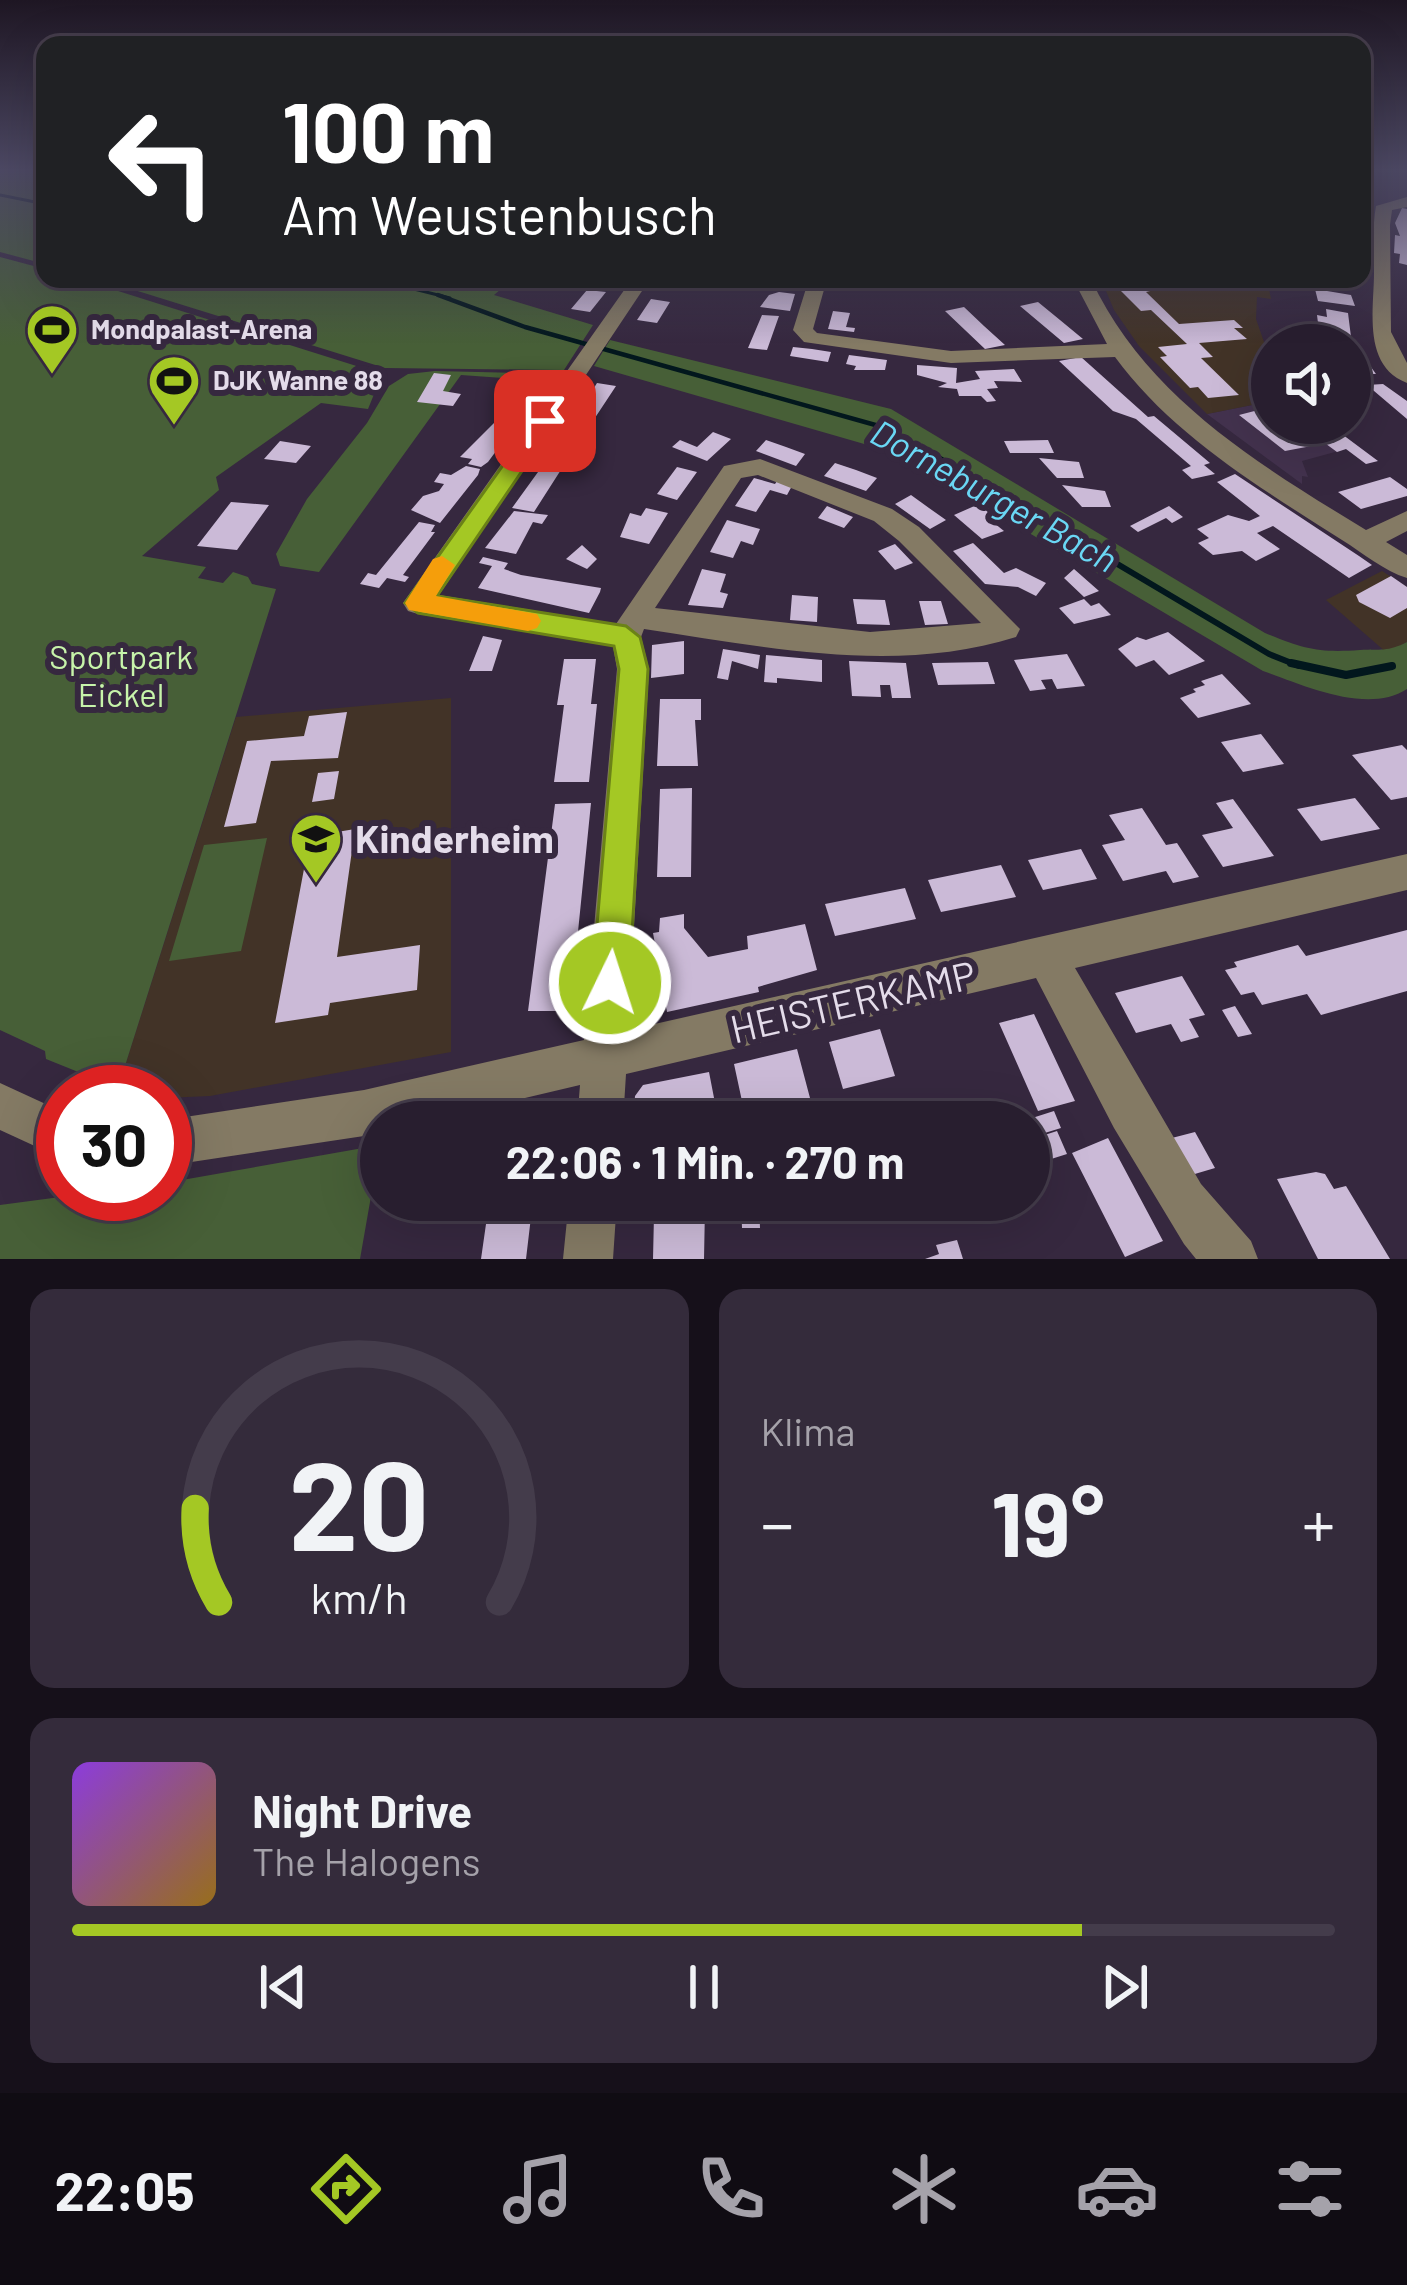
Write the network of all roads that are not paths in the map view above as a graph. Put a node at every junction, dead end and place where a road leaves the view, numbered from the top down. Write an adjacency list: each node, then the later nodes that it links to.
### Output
1 (1379, 229): 2 (street)
2 (1371, 266): 3 (street); 8 (street)
3 (1407, 273)
4 (634, 288): 12 (street)
5 (815, 288): 7 (street)
6 (1085, 288): 7 (street)
7 (1122, 350): 10 (street)
8 (1407, 376)
9 (1407, 520): 10 (street)
10 (1366, 541): 11 (street)
11 (1407, 568)
12 (630, 627): 12 (street); 15 (street)
13 (1406, 874): 14 (street, HEISTERKAMP)
14 (1047, 957): 15 (street, HEISTERKAMP); 22 (street)
15 (604, 1059): 16 (street); 19 (street, HEISTERKAMP)
16 (601, 1101)
17 (0, 1106): 18 (street)
18 (36, 1123)
19 (192, 1139)
20 (592, 1221): 21 (street)
21 (589, 1259)
22 (1233, 1259)

